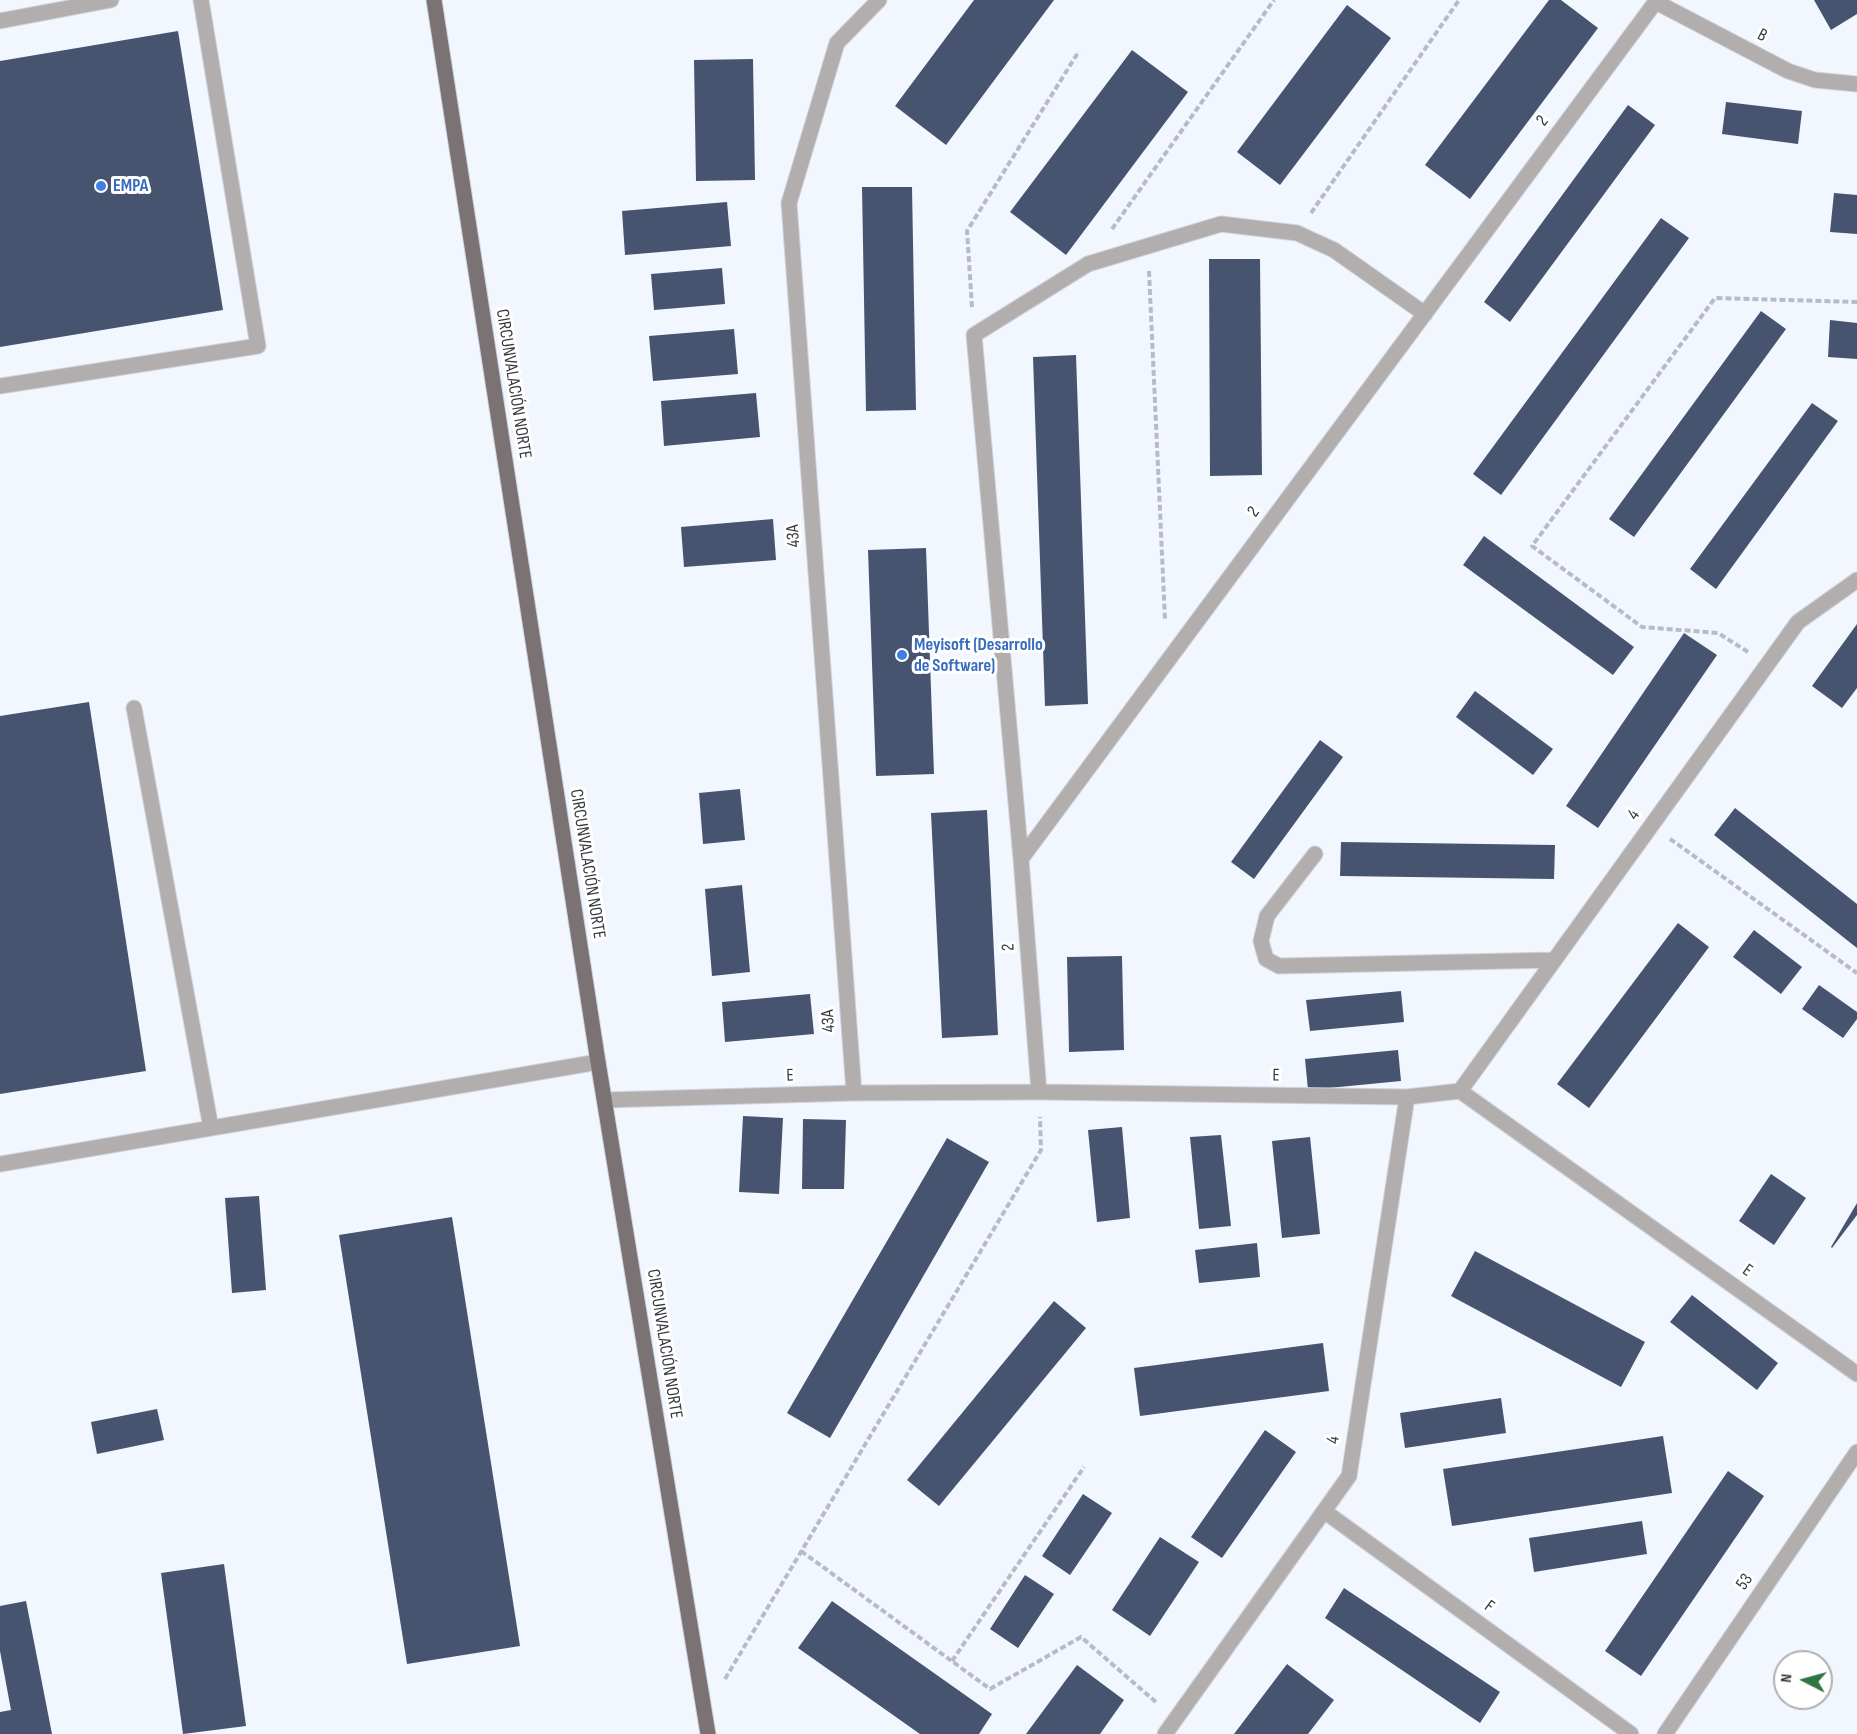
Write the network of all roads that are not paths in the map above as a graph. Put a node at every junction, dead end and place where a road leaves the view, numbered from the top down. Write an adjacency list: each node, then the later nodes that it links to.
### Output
1 (111, 0): 6 (street)
2 (201, 0): 9 (street)
3 (434, 0): 15 (main road, CIRCUNVALACIÓN NORTE)
4 (879, 0): 18 (street, 43A)
5 (1657, 1): 7 (street, B); 8 (street, 2)
6 (0, 21)
7 (1857, 84)
8 (1425, 314): 13 (street, 2); 13 (street)
9 (0, 386)
10 (1857, 580): 14 (street, 4)
11 (134, 708): 21 (street)
12 (1315, 854): 14 (street)
13 (1022, 859): 17 (street, 2)
14 (1554, 960): 16 (street, 4)
15 (598, 1062): 20 (main road, CIRCUNVALACIÓN NORTE); 21 (street)
16 (1460, 1091): 19 (street, E); 23 (street, E)
17 (1039, 1092): 18 (street, E); 19 (street, E)
18 (854, 1093): 20 (street, E)
19 (1407, 1097): 25 (street, 4)
20 (605, 1100): 26 (main road, CIRCUNVALACIÓN NORTE)
21 (211, 1128): 22 (street)
22 (0, 1164)
23 (1857, 1374)
24 (1857, 1452): 29 (street, 53)
25 (1324, 1511): 27 (street, 4); 28 (street, F)
26 (708, 1734)
27 (1165, 1734)
28 (1631, 1734)
29 (1665, 1734)

